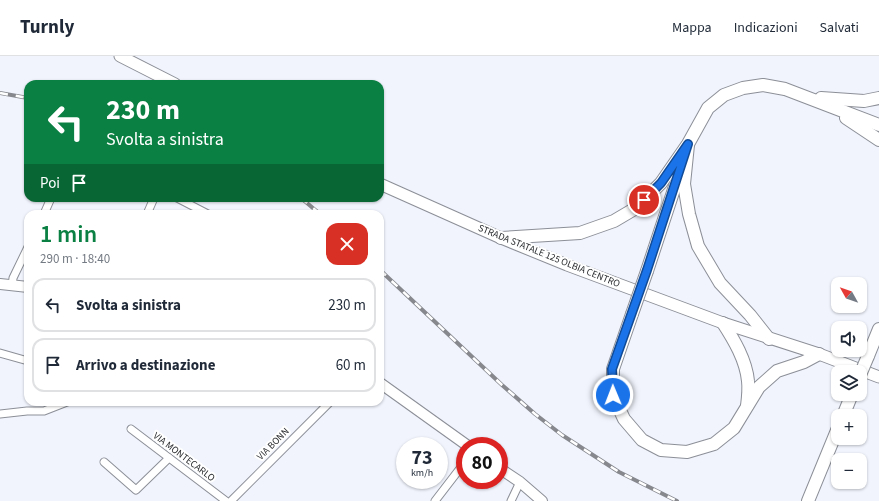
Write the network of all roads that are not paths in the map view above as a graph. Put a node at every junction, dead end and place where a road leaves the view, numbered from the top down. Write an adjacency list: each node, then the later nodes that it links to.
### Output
1 (120, 56): 2 (main road)
2 (167, 80)
3 (810, 97): 4 (highway); 5 (highway); 6 (highway); 7 (highway)
4 (879, 98)
5 (879, 125)
6 (879, 140)
7 (688, 144): 11 (highway); 18 (highway); 28 (highway, bridge)
8 (384, 186): 11 (main road, STRADA STATALE 125 OLBIA CENTRO)
9 (185, 202): 10 (street)
10 (200, 210)
11 (501, 238): 16 (main road, STRADA STATALE 125 OLBIA CENTRO)
12 (24, 255): 14 (street)
13 (0, 284): 14 (main road)
14 (12, 286): 15 (main road)
15 (24, 287)
16 (723, 323): 18 (main road, STRADA STATALE 125 OLBIA CENTRO); 28 (highway)
17 (879, 329): 19 (highway)
18 (769, 339): 21 (main road, STRADA STATALE 125 OLBIA CENTRO)
19 (873, 347): 23 (highway, bridge)
20 (0, 353): 22 (street)
21 (819, 354): 24 (main road, STRADA STATALE 125 OLBIA CENTRO); 28 (highway)
22 (24, 360)
23 (865, 365)
24 (879, 377)
25 (384, 386): 31 (main road)
26 (57, 406): 29 (street)
27 (326, 406): 39 (street, VIA BONN)
28 (747, 408)
29 (0, 414)
30 (131, 429): 33 (street, VIA MONTECARLO)
31 (456, 437)
32 (831, 445): 43 (highway)
33 (169, 458): 34 (street); 38 (street, VIA MONTECARLO)
34 (104, 462)
35 (456, 474): 40 (street)
36 (508, 474): 37 (main road)
37 (520, 482): 41 (street); 42 (main road)
38 (226, 501)
39 (230, 501)
40 (435, 501)
41 (511, 501)
42 (542, 501)
43 (808, 501)

